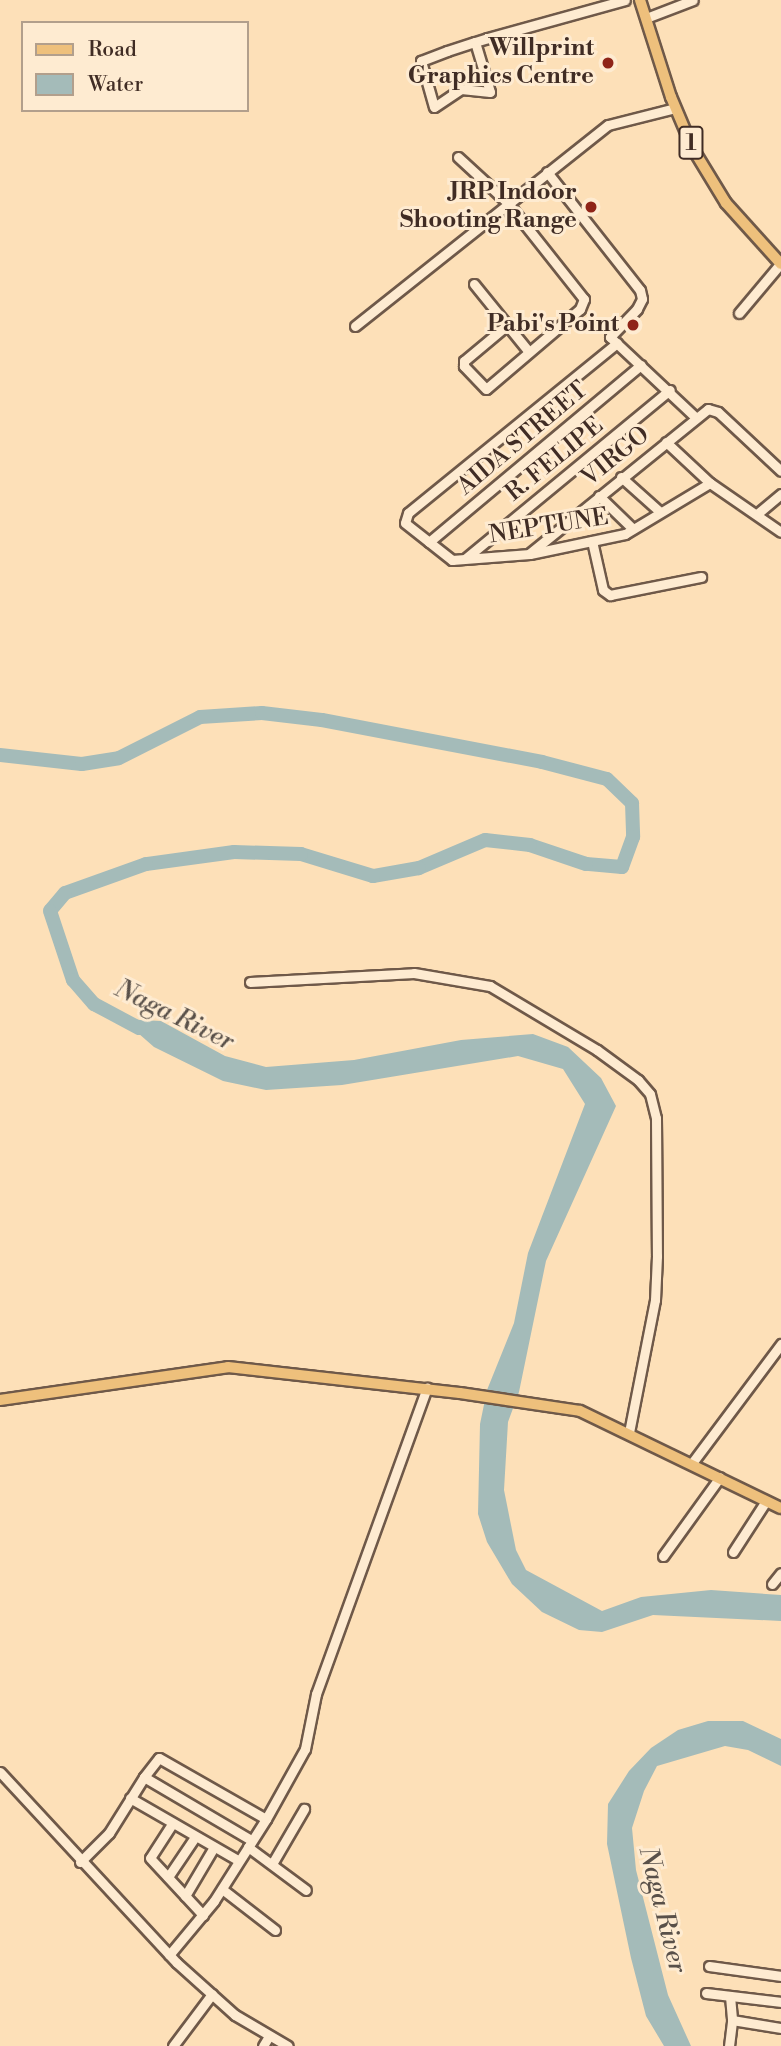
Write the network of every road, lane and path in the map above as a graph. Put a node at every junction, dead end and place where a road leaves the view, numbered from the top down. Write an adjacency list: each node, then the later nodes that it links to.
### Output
1 (625, 0): 5 (street)
2 (640, 0): 4 (main road, 1)
3 (693, 0): 4 (street)
4 (646, 18): 6 (main road, 1)
5 (475, 42): 5 (street)
6 (675, 108): 8 (street); 10 (main road, 1)
7 (458, 157): 9 (street)
8 (547, 173): 9 (street); 15 (street)
9 (508, 202): 14 (street); 16 (street)
10 (781, 264): 12 (street)
11 (474, 284): 13 (street)
12 (739, 313)
13 (507, 325): 16 (street); 16 (street)
14 (355, 326)
15 (617, 343): 17 (street); 31 (street, NEPTUNE)
16 (529, 352)
17 (641, 365): 18 (street); 31 (street, AIDA STREET)
18 (670, 390): 19 (street); 33 (street, R. FELIPE)
19 (694, 416): 20 (street, VIRGO); 21 (street)
20 (666, 442): 22 (street, VIRGO); 23 (street)
21 (781, 471)
22 (621, 477): 25 (street, VIRGO); 26 (street)
23 (710, 483): 26 (street, NEPTUNE); 27 (street)
24 (781, 494): 27 (street)
25 (599, 496): 28 (street); 32 (street, VIRGO)
26 (659, 511): 28 (street, NEPTUNE)
27 (757, 514): 29 (street)
28 (633, 529): 30 (street, NEPTUNE)
29 (781, 531)
30 (592, 541): 32 (street, NEPTUNE); 34 (street)
31 (429, 542): 33 (street, NEPTUNE)
32 (530, 554): 33 (street, NEPTUNE)
33 (464, 559)
34 (701, 578)
35 (250, 982): 39 (street)
36 (781, 1343): 40 (street)
37 (427, 1388): 38 (main road); 39 (main road); 52 (street)
38 (0, 1400)
39 (629, 1433): 40 (main road)
40 (692, 1464): 41 (main road)
41 (720, 1477): 42 (main road); 45 (street)
42 (766, 1501): 43 (main road); 44 (street)
43 (781, 1508)
44 (733, 1552)
45 (663, 1556)
46 (781, 1573): 47 (street)
47 (772, 1584)
48 (0, 1772): 58 (street)
49 (144, 1777): 50 (street); 52 (street); 55 (street)
50 (130, 1798): 53 (street); 58 (street)
51 (304, 1809): 59 (street)
52 (266, 1819): 55 (street)
53 (172, 1824): 54 (street); 60 (street)
54 (195, 1837): 56 (street); 60 (street)
55 (249, 1844): 57 (street); 59 (street)
56 (214, 1847): 57 (street); 63 (street)
57 (238, 1860): 61 (street)
58 (80, 1862): 66 (street)
59 (272, 1864): 62 (street)
60 (168, 1877): 63 (street)
61 (222, 1889): 64 (street); 65 (street)
62 (306, 1890)
63 (185, 1896): 64 (street)
64 (203, 1915): 66 (street)
65 (275, 1930)
66 (169, 1955): 70 (street)
67 (709, 1966): 68 (street)
68 (781, 1976)
69 (706, 1993): 71 (street)
70 (212, 1994): 75 (street); 76 (street)
71 (730, 1996): 72 (street); 73 (street)
72 (781, 2002)
73 (732, 2020): 74 (street); 79 (street)
74 (781, 2028)
75 (269, 2036): 77 (street); 78 (street)
76 (173, 2046)
77 (263, 2046)
78 (288, 2046)
79 (729, 2046)

